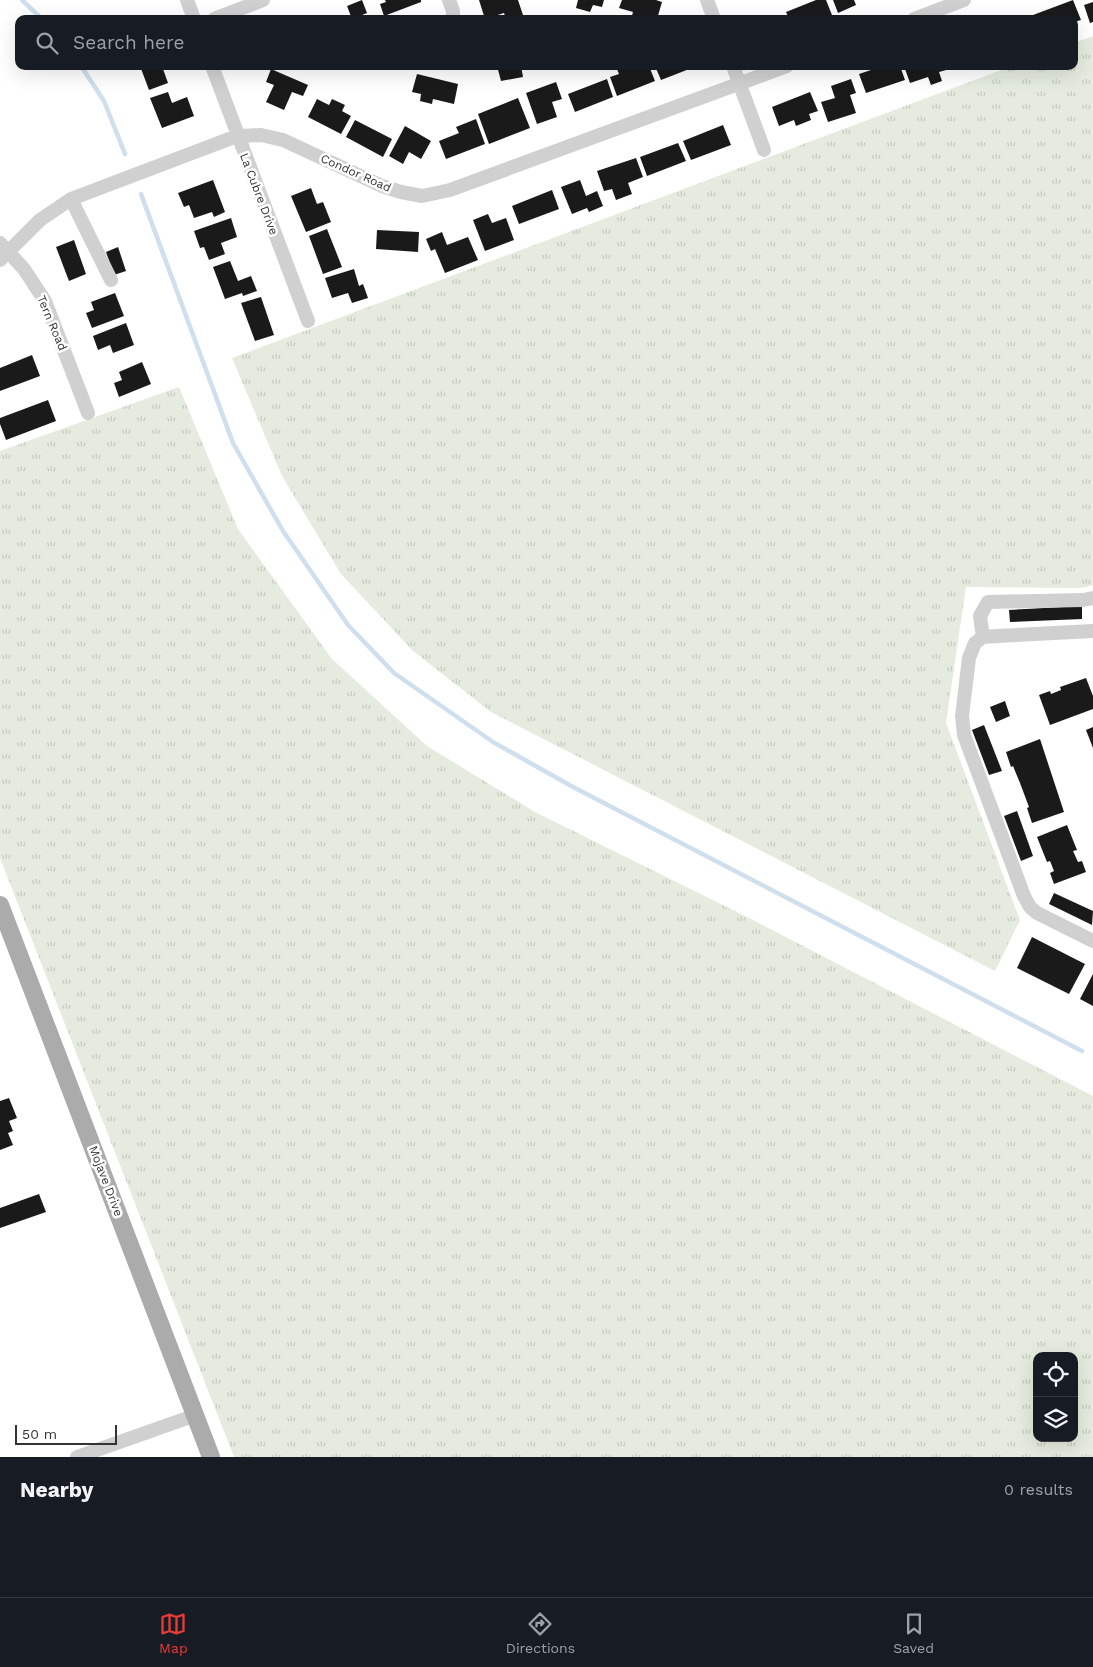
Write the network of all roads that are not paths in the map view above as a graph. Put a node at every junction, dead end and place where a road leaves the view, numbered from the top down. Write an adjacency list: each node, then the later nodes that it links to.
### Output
1 (187, 0): 6 (street)
2 (263, 0): 7 (street)
3 (450, 0): 8 (street)
4 (706, 0): 9 (street)
5 (964, 0): 10 (street)
6 (193, 15)
7 (224, 15)
8 (453, 15)
9 (712, 15)
10 (925, 15)
11 (213, 70): 15 (street, La Cubre Drive)
12 (735, 70): 14 (street)
13 (777, 70): 14 (street, Condor Road)
14 (740, 84): 15 (street, Condor Road); 16 (street)
15 (237, 136): 17 (street, Condor Road); 20 (street, La Cubre Drive)
16 (764, 150)
17 (71, 199): 18 (street, Condor Road); 19 (street)
18 (3, 251): 21 (street, Tern Road)
19 (110, 280)
20 (308, 321)
21 (88, 413)
22 (1093, 598): 24 (street)
23 (1093, 631): 24 (street)
24 (983, 637): 26 (street)
25 (0, 905): 27 (main road, Mojave Drive)
26 (1093, 941)
27 (196, 1415): 28 (street); 29 (main road, Mojave Drive)
28 (77, 1457)
29 (212, 1457)

